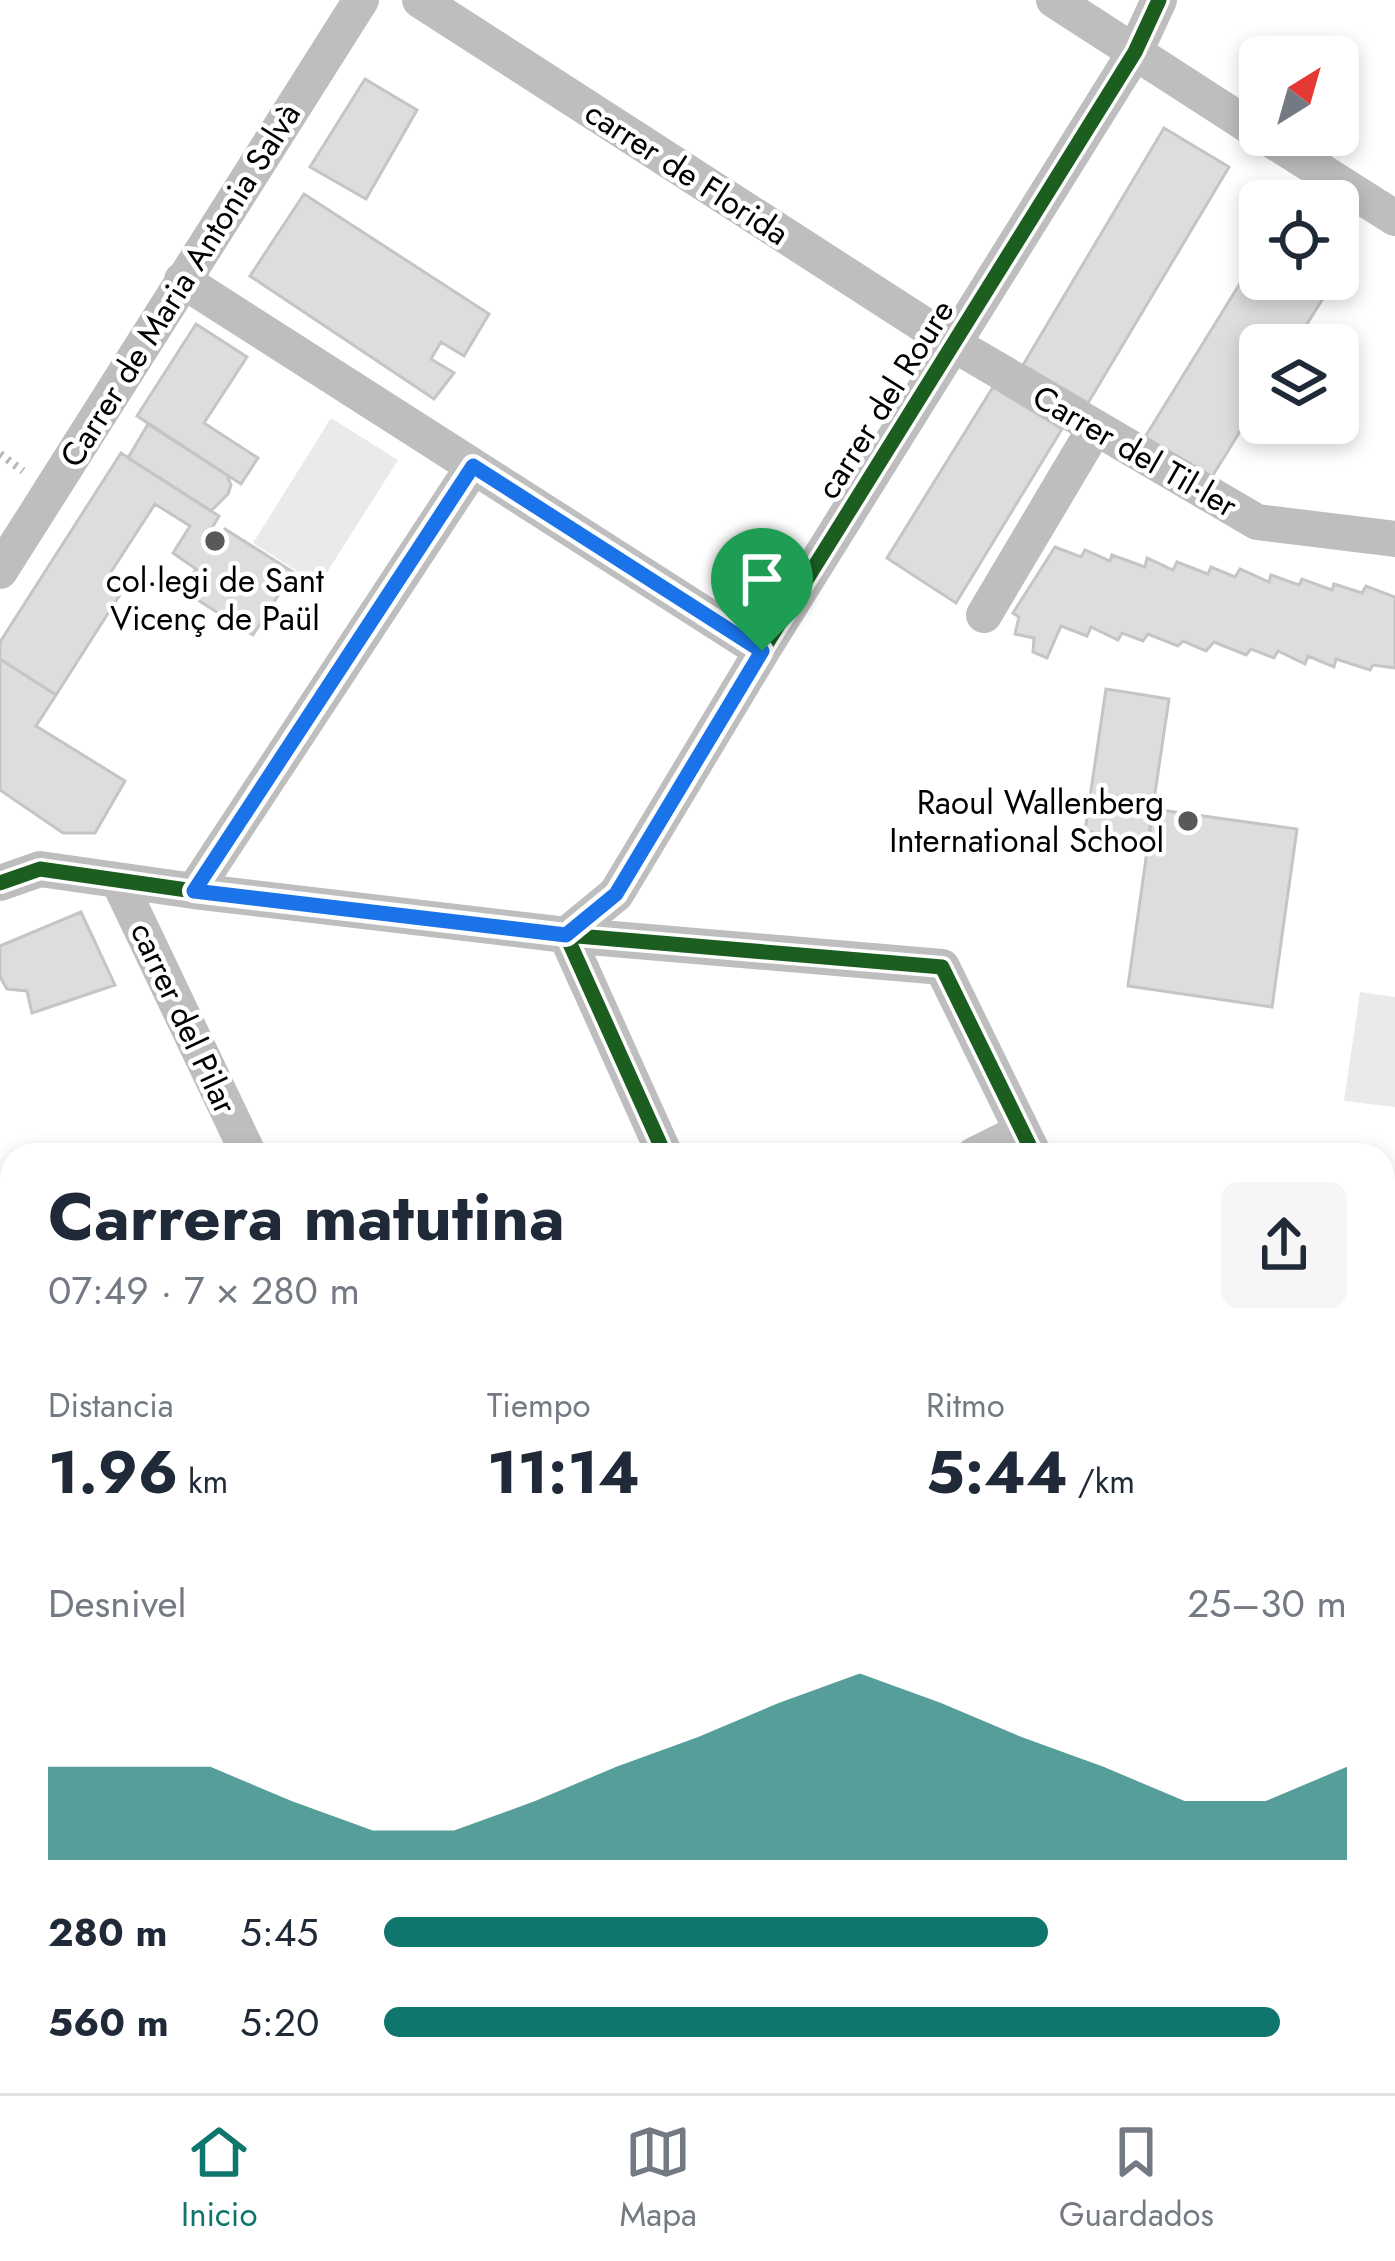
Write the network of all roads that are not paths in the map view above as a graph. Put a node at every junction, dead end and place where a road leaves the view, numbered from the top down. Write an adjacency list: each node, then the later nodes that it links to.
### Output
1 (361, 0): 9 (street, Carrer de Maria Antonia Salvà)
2 (419, 0): 10 (street, carrer de Florida)
3 (1054, 0): 5 (street)
4 (1159, 0): 5 (street, carrer del Roure)
5 (1135, 52): 6 (street); 10 (street, carrer del Roure)
6 (1239, 119)
7 (1297, 156): 8 (street)
8 (1395, 218)
9 (182, 280): 12 (street); 14 (street, Carrer de Maria Antonia Salvà)
10 (955, 345): 11 (street, Carrer del Til·ler); 16 (street, carrer del Roure)
11 (1095, 428): 13 (street, Carrer del Til·ler); 15 (street)
12 (473, 466): 16 (street); 19 (street)
13 (1395, 539)
14 (0, 571)
15 (984, 615)
16 (762, 651): 20 (street, carrer del Roure)
17 (119, 882): 18 (street); 19 (street); 21 (street, carrer del Pilar)
18 (0, 883)
19 (194, 891): 20 (street)
20 (566, 935): 22 (street); 23 (street)
21 (243, 1143)
22 (660, 1143)
23 (1028, 1143)

